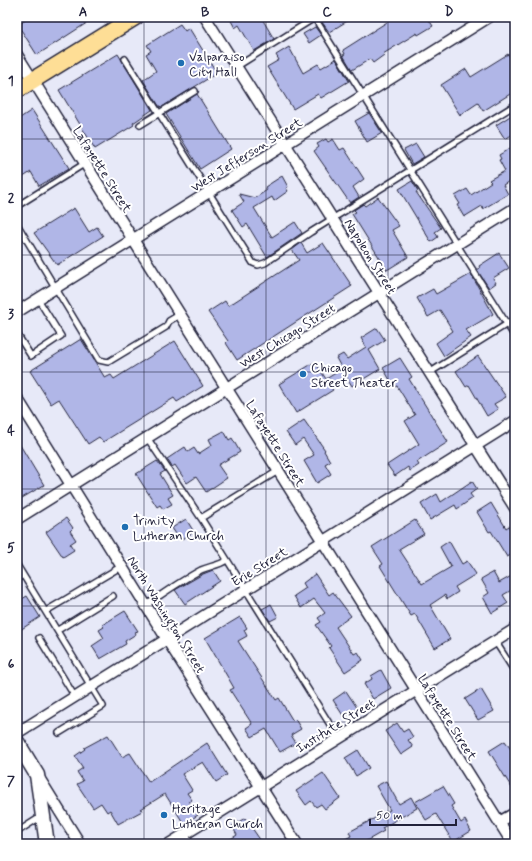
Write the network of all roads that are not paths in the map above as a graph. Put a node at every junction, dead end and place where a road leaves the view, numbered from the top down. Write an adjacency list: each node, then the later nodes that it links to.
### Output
1 (135, 17): 8 (main road)
2 (205, 17): 7 (street, Napoleon Street)
3 (315, 17): 7 (lane); 11 (lane)
4 (489, 17): 11 (street, West Jefferson Street)
5 (17, 55): 8 (street, Lafayette Street)
6 (125, 59): 13 (lane)
7 (236, 67): 15 (street, Napoleon Street)
8 (33, 81): 9 (main road); 16 (street, Lafayette Street)
9 (17, 90)
10 (195, 91): 13 (lane)
11 (364, 95): 15 (street, West Jefferson Street); 17 (lane)
12 (515, 105): 17 (lane)
13 (159, 113): 14 (lane); 18 (lane)
14 (140, 125)
15 (285, 144): 18 (street, West Jefferson Street); 21 (street, Napoleon Street)
16 (84, 164): 19 (lane); 23 (street, Lafayette Street)
17 (410, 170): 21 (lane); 24 (lane)
18 (209, 192): 21 (lane); 23 (street, West Jefferson Street)
19 (17, 206)
20 (515, 208): 24 (street, West Chicago Street)
21 (332, 219): 26 (street, Napoleon Street)
22 (17, 224): 25 (lane)
23 (132, 241): 25 (street, West Jefferson Street); 29 (street, Lafayette Street)
24 (457, 243): 26 (street, West Chicago Street); 31 (lane)
25 (55, 289): 27 (street, West Jefferson Street); 29 (lane)
26 (379, 293): 34 (street, Napoleon Street); 35 (street, West Chicago Street)
27 (38, 299): 28 (street, West Jefferson Street); 32 (lane)
28 (17, 312)
29 (179, 315): 35 (street, Lafayette Street)
30 (515, 319): 31 (lane)
31 (506, 324): 33 (lane); 34 (lane)
32 (17, 334)
33 (515, 338)
34 (429, 372): 40 (street, Napoleon Street)
35 (227, 389): 39 (street, West Chicago Street); 41 (street, Lafayette Street)
36 (17, 398): 37 (street, North Washington Street)
37 (21, 414): 42 (street, North Washington Street)
38 (515, 421): 40 (street, Erie Street)
39 (148, 439): 42 (street, West Chicago Street); 45 (lane)
40 (476, 446): 43 (street, Napoleon Street); 47 (street, Erie Street)
41 (278, 471): 45 (lane); 47 (street, Lafayette Street)
42 (72, 485): 46 (street, West Chicago Street); 50 (street, North Washington Street)
43 (511, 494): 44 (street, Napoleon Street)
44 (515, 508)
45 (201, 518): 48 (lane)
46 (17, 519)
47 (323, 541): 53 (street, Erie Street); 64 (street, Lafayette Street)
48 (227, 560): 53 (lane); 55 (lane)
49 (17, 565): 51 (lane)
50 (122, 566): 55 (street, North Washington Street); 56 (lane)
51 (23, 575): 52 (lane); 56 (lane)
52 (17, 579)
53 (245, 590): 60 (street, Erie Street); 68 (lane)
54 (113, 596): 58 (lane)
55 (146, 605): 60 (street, North Washington Street)
56 (46, 611): 58 (lane)
57 (515, 629): 61 (street, Institute Street)
58 (58, 630): 63 (lane)
59 (39, 638): 65 (lane)
60 (166, 639): 63 (street, Erie Street); 71 (street, North Washington Street)
61 (495, 641): 62 (lane); 64 (street, Institute Street)
62 (515, 672)
63 (92, 686): 65 (street, Erie Street); 67 (lane)
64 (416, 690): 68 (street, Institute Street); 74 (street, Lafayette Street)
65 (75, 697): 66 (street, Erie Street)
66 (17, 733)
67 (59, 733)
68 (338, 738): 71 (street, Institute Street)
69 (17, 742): 70 (main road)
70 (37, 775): 73 (main road); 78 (street)
71 (260, 787): 76 (street, Institute Street); 81 (street, North Washington Street)
72 (515, 813): 74 (street)
73 (43, 816): 75 (lane); 77 (main road)
74 (499, 822): 82 (street, Lafayette Street)
75 (17, 832)
76 (185, 834): 79 (street, Institute Street); 80 (lane)
77 (47, 844)
78 (80, 844)
79 (169, 844)
80 (191, 844)
81 (297, 844)
82 (513, 844)

